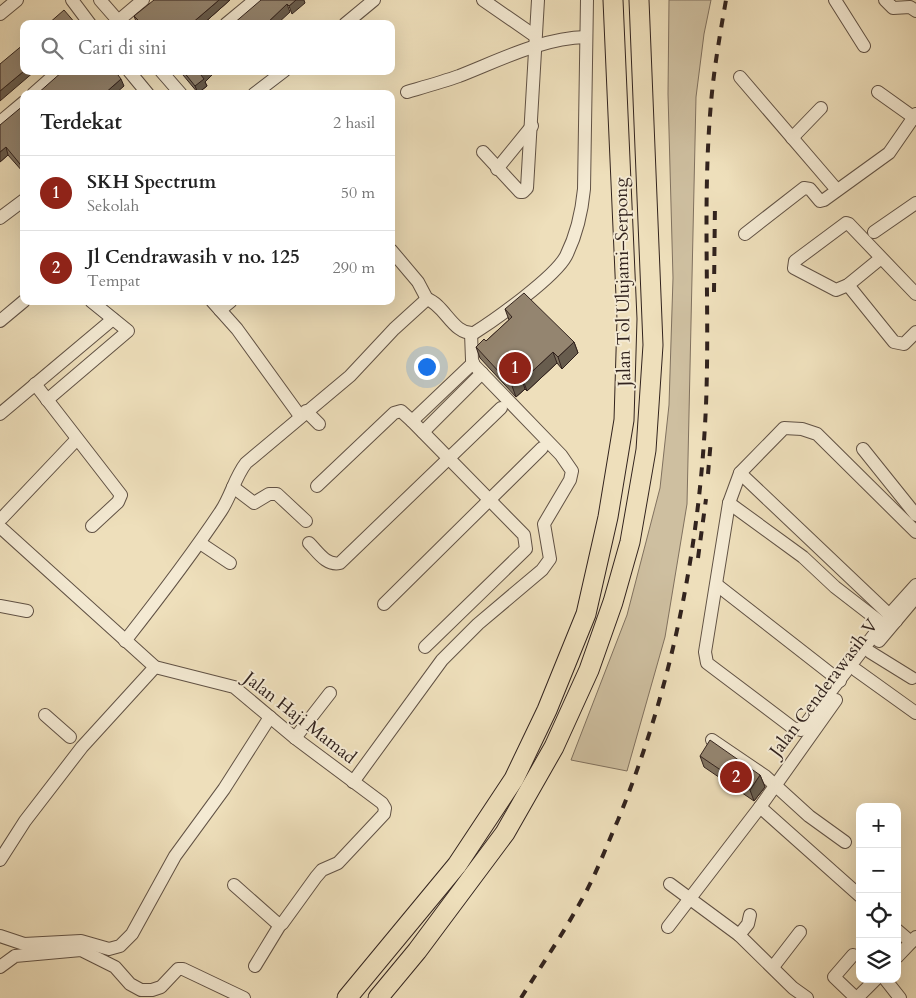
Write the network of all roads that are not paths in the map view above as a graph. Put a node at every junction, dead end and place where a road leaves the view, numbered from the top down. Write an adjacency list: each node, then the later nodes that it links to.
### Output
1 (16, 0): 15 (street)
2 (72, 0): 16 (street)
3 (100, 0): 17 (street)
4 (143, 0): 18 (street)
5 (255, 0): 19 (street)
6 (374, 0): 20 (street)
7 (483, 0): 22 (street)
8 (538, 0): 22 (street)
9 (587, 0): 21 (street)
10 (613, 0): 139 (highway, Jalan Tol Ulujami–Serpong)
11 (640, 0): 130 (highway, Jalan Tol Ulujami–Serpong)
12 (835, 0): 23 (street)
13 (885, 0): 14 (street)
14 (916, 11)
15 (0, 14)
16 (87, 20)
17 (118, 20)
18 (122, 20)
19 (231, 20)
20 (350, 20)
21 (586, 37): 22 (street); 60 (street)
22 (535, 41): 33 (street); 39 (street)
23 (864, 46)
24 (54, 75): 29 (street)
25 (132, 75): 30 (street)
26 (166, 75): 31 (street)
27 (279, 75): 32 (street)
28 (740, 77): 40 (street)
29 (38, 90)
30 (145, 90)
31 (178, 90)
32 (259, 90)
33 (407, 92)
34 (878, 92): 37 (street)
35 (20, 105): 38 (street)
36 (821, 108): 40 (street)
37 (916, 117): 43 (street)
38 (0, 122)
39 (532, 126): 42 (street); 42 (street)
40 (792, 138): 43 (street)
41 (483, 152): 42 (street)
42 (497, 168)
43 (837, 190): 48 (street)
44 (20, 203): 46 (street)
45 (916, 203): 47 (street)
46 (0, 218)
47 (874, 232)
48 (745, 234)
49 (395, 255): 53 (street)
50 (881, 258): 51 (street); 51 (street); 52 (street)
51 (848, 285): 59 (street)
52 (916, 294)
53 (427, 299): 60 (street); 67 (street)
54 (20, 304): 58 (street)
55 (96, 305): 57 (street)
56 (216, 306): 67 (street)
57 (113, 319): 63 (street); 64 (street)
58 (0, 321)
59 (916, 332)
60 (471, 333): 61 (street)
61 (473, 363): 62 (street); 68 (street)
62 (482, 373): 70 (street); 113 (street)
63 (34, 384): 64 (street); 66 (street)
64 (47, 400): 71 (street)
65 (501, 408): 74 (street)
66 (1, 411)
67 (303, 414): 69 (street); 77 (street)
68 (412, 421): 70 (street); 76 (street)
69 (318, 424)
70 (423, 432): 74 (street)
71 (77, 439): 82 (street); 83 (street)
72 (542, 448): 78 (street)
73 (863, 449): 80 (street)
74 (449, 458): 78 (street); 86 (street)
75 (740, 474): 79 (street); 84 (street); 87 (street)
76 (317, 486)
77 (233, 487): 81 (street); 85 (street)
78 (490, 500): 95 (street); 100 (street)
79 (729, 503): 88 (street); 90 (street)
80 (916, 515)
81 (306, 521)
82 (1, 522): 99 (street)
83 (92, 526)
84 (916, 532)
85 (200, 543): 89 (street); 99 (street)
86 (309, 543)
87 (815, 543): 88 (street); 92 (street)
88 (802, 557): 93 (street)
89 (230, 563)
90 (717, 585): 105 (street); 105 (street)
91 (916, 585): 98 (street)
92 (862, 589): 93 (street); 98 (street)
93 (853, 600): 98 (street)
94 (915, 600): 98 (street, Jalan Cenderawasih V)
95 (384, 604)
96 (0, 606): 97 (street)
97 (27, 611)
98 (889, 622): 101 (street, Jalan Cenderawasih V); 105 (street)
99 (125, 641): 102 (street)
100 (425, 647)
101 (870, 652): 103 (street, Jalan Cenderawasih V); 104 (street)
102 (155, 667): 109 (street, Jalan Haji Mamad); 112 (street)
103 (856, 670): 107 (street); 114 (street, Jalan Cenderawasih V)
104 (912, 678)
105 (840, 681)
106 (330, 694): 110 (street)
107 (916, 713)
108 (46, 715): 112 (street)
109 (270, 717): 110 (street, Jalan Haji Mamad); 128 (street)
110 (295, 738): 113 (street, Jalan Haji Mamad)
111 (712, 740): 114 (street)
112 (77, 743): 117 (street)
113 (353, 782): 123 (street, Jalan Haji Mamad)
114 (774, 784): 115 (street, Jalan Cenderawasih V); 116 (street)
115 (760, 807): 120 (street); 121 (street, Jalan Cenderawasih V)
116 (845, 842)
117 (0, 860)
118 (670, 884): 121 (street)
119 (234, 885): 123 (street)
120 (857, 893)
121 (691, 899): 124 (street, Jalan Cenderawasih V); 127 (street)
122 (750, 915): 127 (street)
123 (280, 925): 133 (street)
124 (668, 927)
125 (800, 932): 135 (street)
126 (901, 932): 129 (street)
127 (739, 935): 135 (street)
128 (0, 936)
129 (914, 940): 131 (street)
130 (417, 951): 140 (highway, Jalan Tol Ulujami–Serpong); 141 (street)
131 (901, 952)
132 (853, 955): 143 (street)
133 (255, 966)
134 (0, 967): 138 (street)
135 (773, 967): 142 (street)
136 (872, 983): 143 (street)
137 (888, 983): 144 (street)
138 (244, 998)
139 (347, 998)
140 (378, 998)
141 (388, 998)
142 (807, 998)
143 (856, 998)
144 (900, 998)

